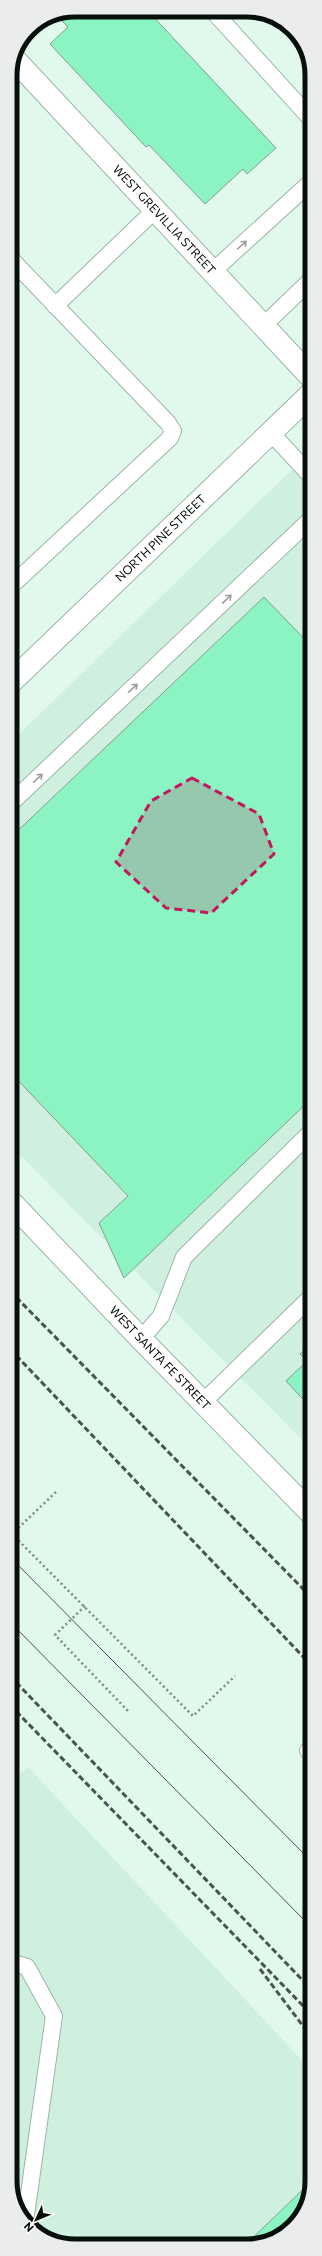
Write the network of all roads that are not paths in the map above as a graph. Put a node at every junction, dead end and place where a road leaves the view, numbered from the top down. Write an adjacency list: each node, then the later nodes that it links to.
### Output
1 (219, 17): 3 (lane)
2 (18, 63): 5 (street, WEST GREVILLIA STREET)
3 (305, 112)
4 (305, 187): 7 (lane, one-way to 4)
5 (155, 210): 7 (street, WEST GREVILLIA STREET); 9 (lane)
6 (17, 265): 9 (lane)
7 (212, 271): 10 (street, WEST GREVILLIA STREET)
8 (305, 286): 10 (lane)
9 (55, 306): 16 (lane)
10 (263, 326): 11 (street, WEST GREVILLIA STREET)
11 (305, 371)
12 (305, 400): 13 (street, NORTH PINE STREET)
13 (270, 433): 14 (lane); 17 (street, NORTH PINE STREET)
14 (305, 470)
15 (305, 524): 18 (lane, one-way to 15)
16 (17, 580)
17 (17, 676)
18 (17, 797)
19 (305, 1139): 22 (lane)
20 (17, 1208): 22 (street, WEST SANTA FE STREET)
21 (305, 1303): 23 (lane)
22 (140, 1339): 23 (street, WEST SANTA FE STREET)
23 (203, 1402): 24 (street, WEST SANTA FE STREET)
24 (305, 1507)
25 (17, 1964): 26 (lane)
26 (26, 2212)

